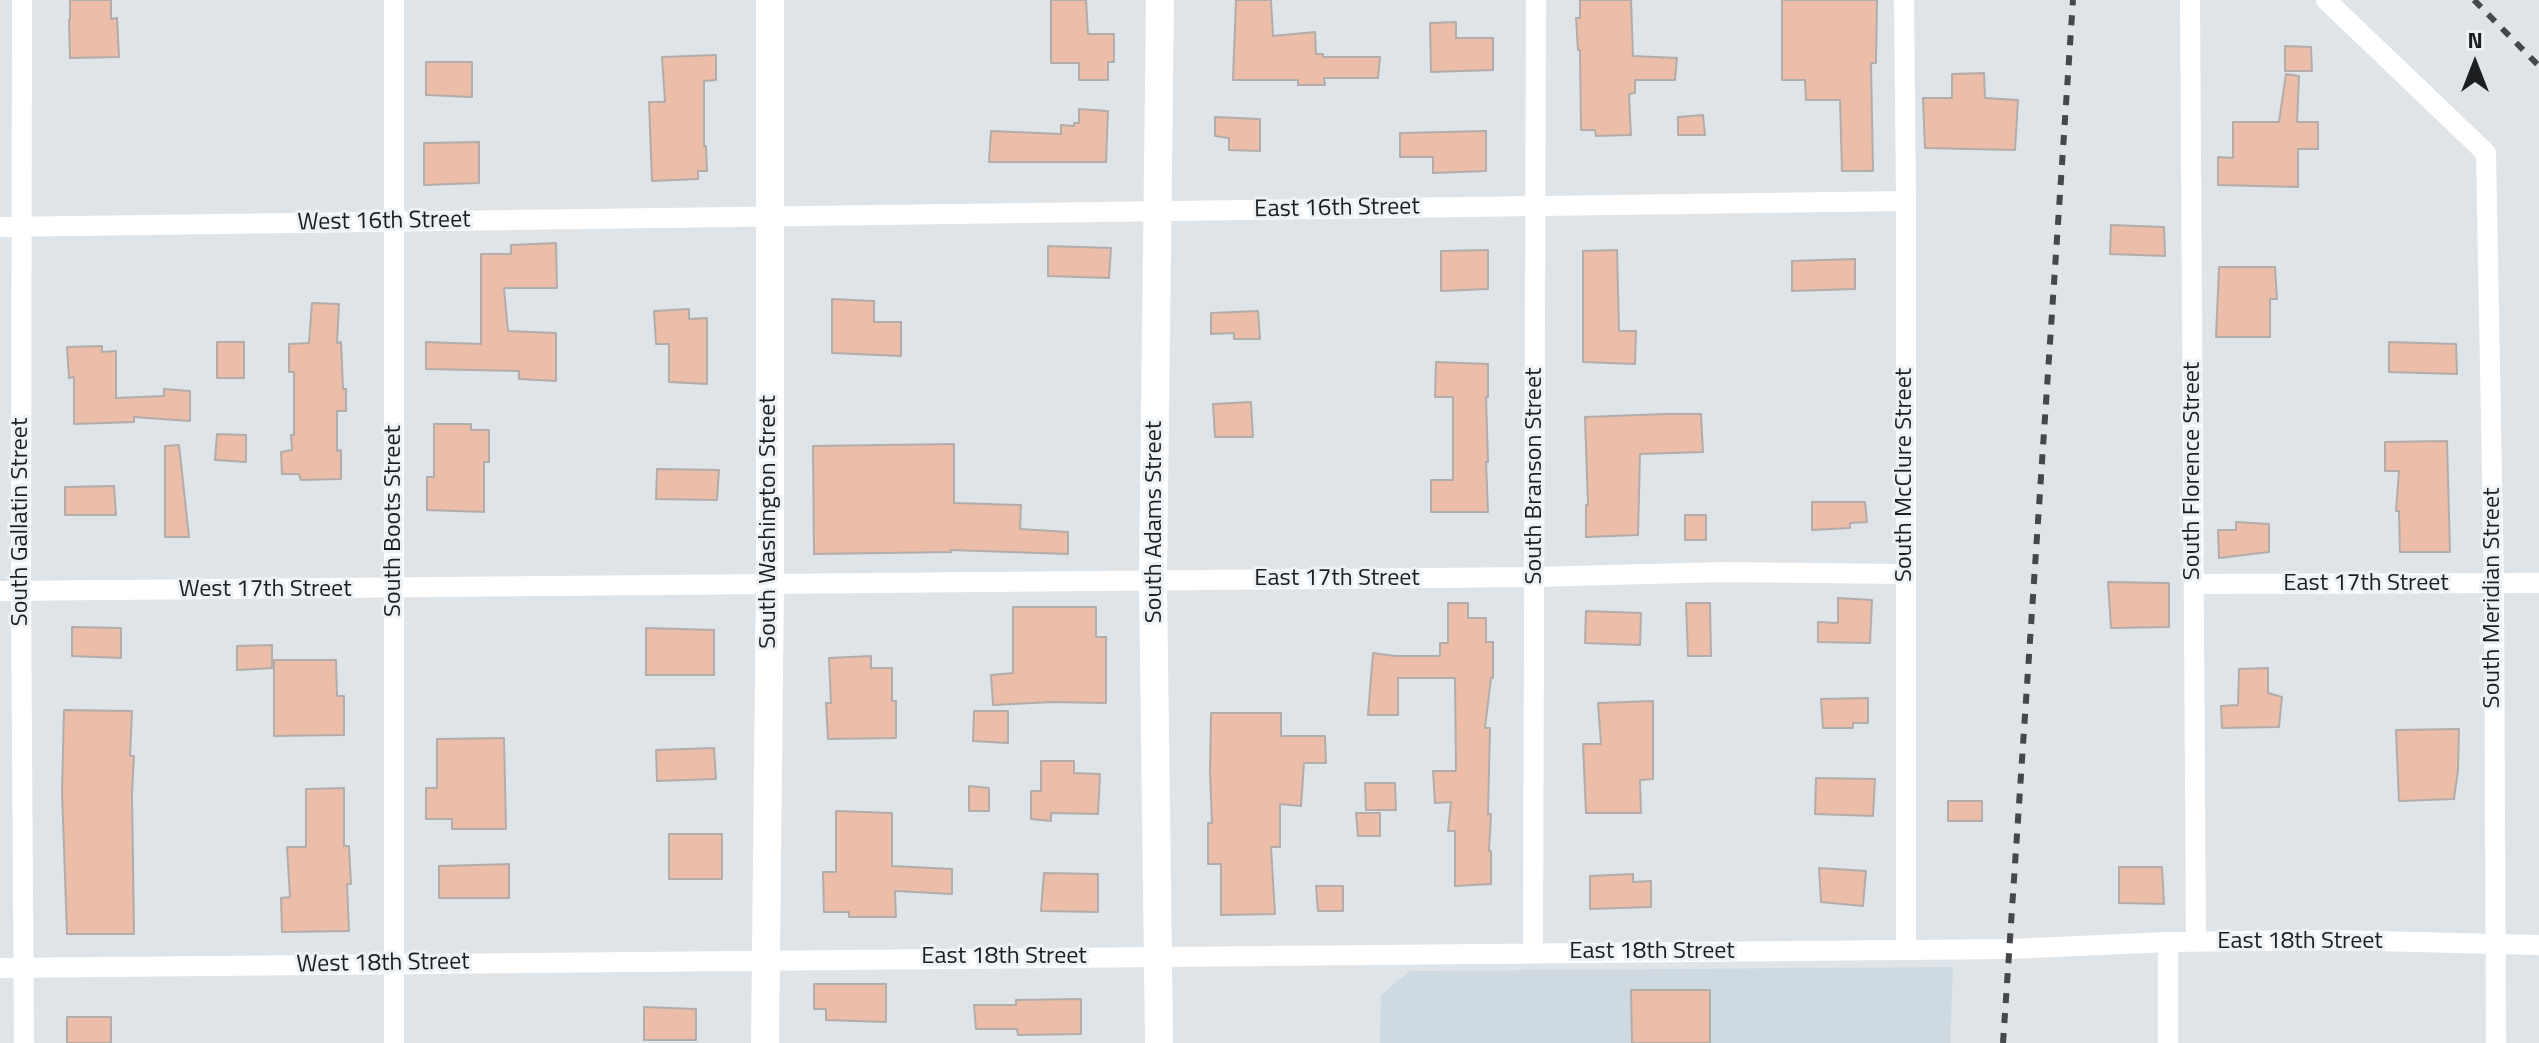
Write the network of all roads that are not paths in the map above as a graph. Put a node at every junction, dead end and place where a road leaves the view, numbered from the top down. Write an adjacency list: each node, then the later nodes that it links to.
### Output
1 (22, 0): 15 (street, South Gallatin Street)
2 (394, 0): 13 (street, South Boots Street)
3 (770, 0): 12 (main road, South Washington Street)
4 (1160, 0): 11 (main road, South Adams Street)
5 (1536, 0): 10 (street, South Branson Street)
6 (1904, 0): 9 (street, South McClure Street)
7 (2190, 0): 21 (street, South Florence Street)
8 (2326, 0): 22 (street, South Meridian Street)
9 (1906, 201): 10 (street, East 16th Street); 16 (street, South McClure Street)
10 (1536, 206): 11 (street, East 16th Street); 17 (street, South Branson Street)
11 (1158, 212): 12 (street, East 16th Street); 18 (main road, South Adams Street)
12 (769, 217): 13 (street, West 16th Street); 19 (main road, South Washington Street)
13 (394, 222): 15 (street, West 16th Street); 23 (street, South Boots Street)
14 (0, 227): 15 (street, West 16th Street)
15 (21, 227): 25 (street, South Gallatin Street)
16 (1904, 574): 17 (street, East 17th Street); 30 (street, South McClure Street)
17 (1534, 577): 18 (street, East 17th Street); 31 (street, South Branson Street)
18 (1153, 580): 19 (street, East 17th Street); 32 (main road, South Adams Street)
19 (770, 583): 23 (street, West 17th Street); 33 (main road, South Washington Street)
20 (2539, 583): 22 (street, East 17th Street)
21 (2194, 584): 22 (street, East 17th Street); 27 (street, South Florence Street)
22 (2494, 584): 28 (street, South Meridian Street)
23 (394, 589): 25 (street, West 17th Street); 34 (street, South Boots Street)
24 (0, 591): 25 (street, West 17th Street)
25 (21, 591): 36 (street, South Gallatin Street)
26 (2168, 942): 27 (street, East 18th Street); 30 (street, East 18th Street); 41 (street)
27 (2196, 942): 28 (street, East 18th Street)
28 (2494, 945): 29 (street, East 18th Street); 42 (street, South Meridian Street)
29 (2539, 945)
30 (1906, 950): 31 (street, East 18th Street)
31 (1533, 953): 32 (street, East 18th Street)
32 (1158, 956): 33 (street, East 18th Street); 40 (main road, South Adams Street)
33 (765, 959): 34 (street, West 18th Street); 39 (main road, South Washington Street)
34 (394, 964): 36 (street, West 18th Street); 38 (street, South Boots Street)
35 (0, 968): 36 (street, West 18th Street)
36 (24, 968): 37 (street, South Gallatin Street)
37 (24, 1043)
38 (394, 1043)
39 (765, 1043)
40 (1159, 1043)
41 (2168, 1043)
42 (2496, 1043)

